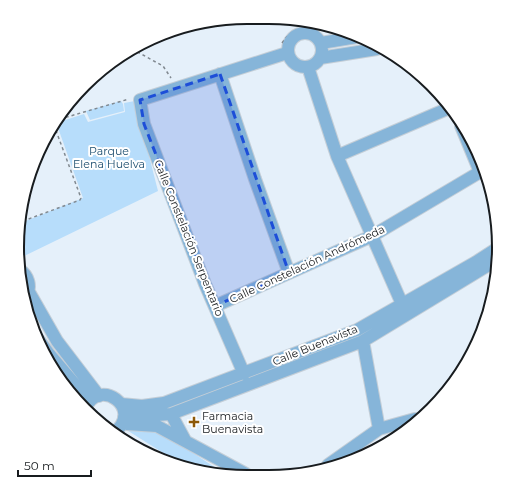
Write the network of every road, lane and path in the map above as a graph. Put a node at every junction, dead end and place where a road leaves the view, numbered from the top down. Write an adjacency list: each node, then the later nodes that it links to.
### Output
1 (302, 28): 3 (street); 6 (street)
2 (348, 39): 3 (street)
3 (321, 43): 7 (street)
4 (373, 50): 7 (street)
5 (138, 52): 10 (path)
6 (287, 53): 8 (street); 9 (street)
7 (320, 58): 8 (street)
8 (308, 67): 13 (street)
9 (220, 74): 10 (street); 19 (street)
10 (177, 88): 24 (street, Calle Constelación Serpentario)
11 (445, 110): 13 (street)
12 (56, 132): 15 (path)
13 (337, 156): 16 (street)
14 (479, 173): 16 (street, Calle Constelación Andrómeda)
15 (26, 219)
16 (372, 236): 19 (street, Calle Constelación Andrómeda); 23 (street)
17 (492, 252): 23 (street, Calle Buenavista)
18 (492, 263): 25 (street, Calle Buenavista)
19 (289, 272): 24 (street, Calle Constelación Andrómeda)
20 (26, 276): 21 (street)
21 (28, 292)
22 (30, 297): 28 (street)
23 (402, 304): 27 (street, Calle Buenavista)
24 (215, 306): 27 (street, Calle Constelación Serpentario)
25 (363, 341): 30 (street, Calle Buenavista); 33 (street)
26 (61, 369): 28 (street)
27 (244, 374): 29 (street, Calle Buenavista)
28 (91, 402): 29 (street)
29 (121, 404): 32 (street)
30 (171, 414): 32 (street, Calle Buenavista); 34 (street)
31 (409, 421): 33 (street)
32 (120, 425): 34 (street)
33 (379, 429): 35 (street)
34 (185, 440): 36 (street)
35 (336, 459)
36 (239, 470)

